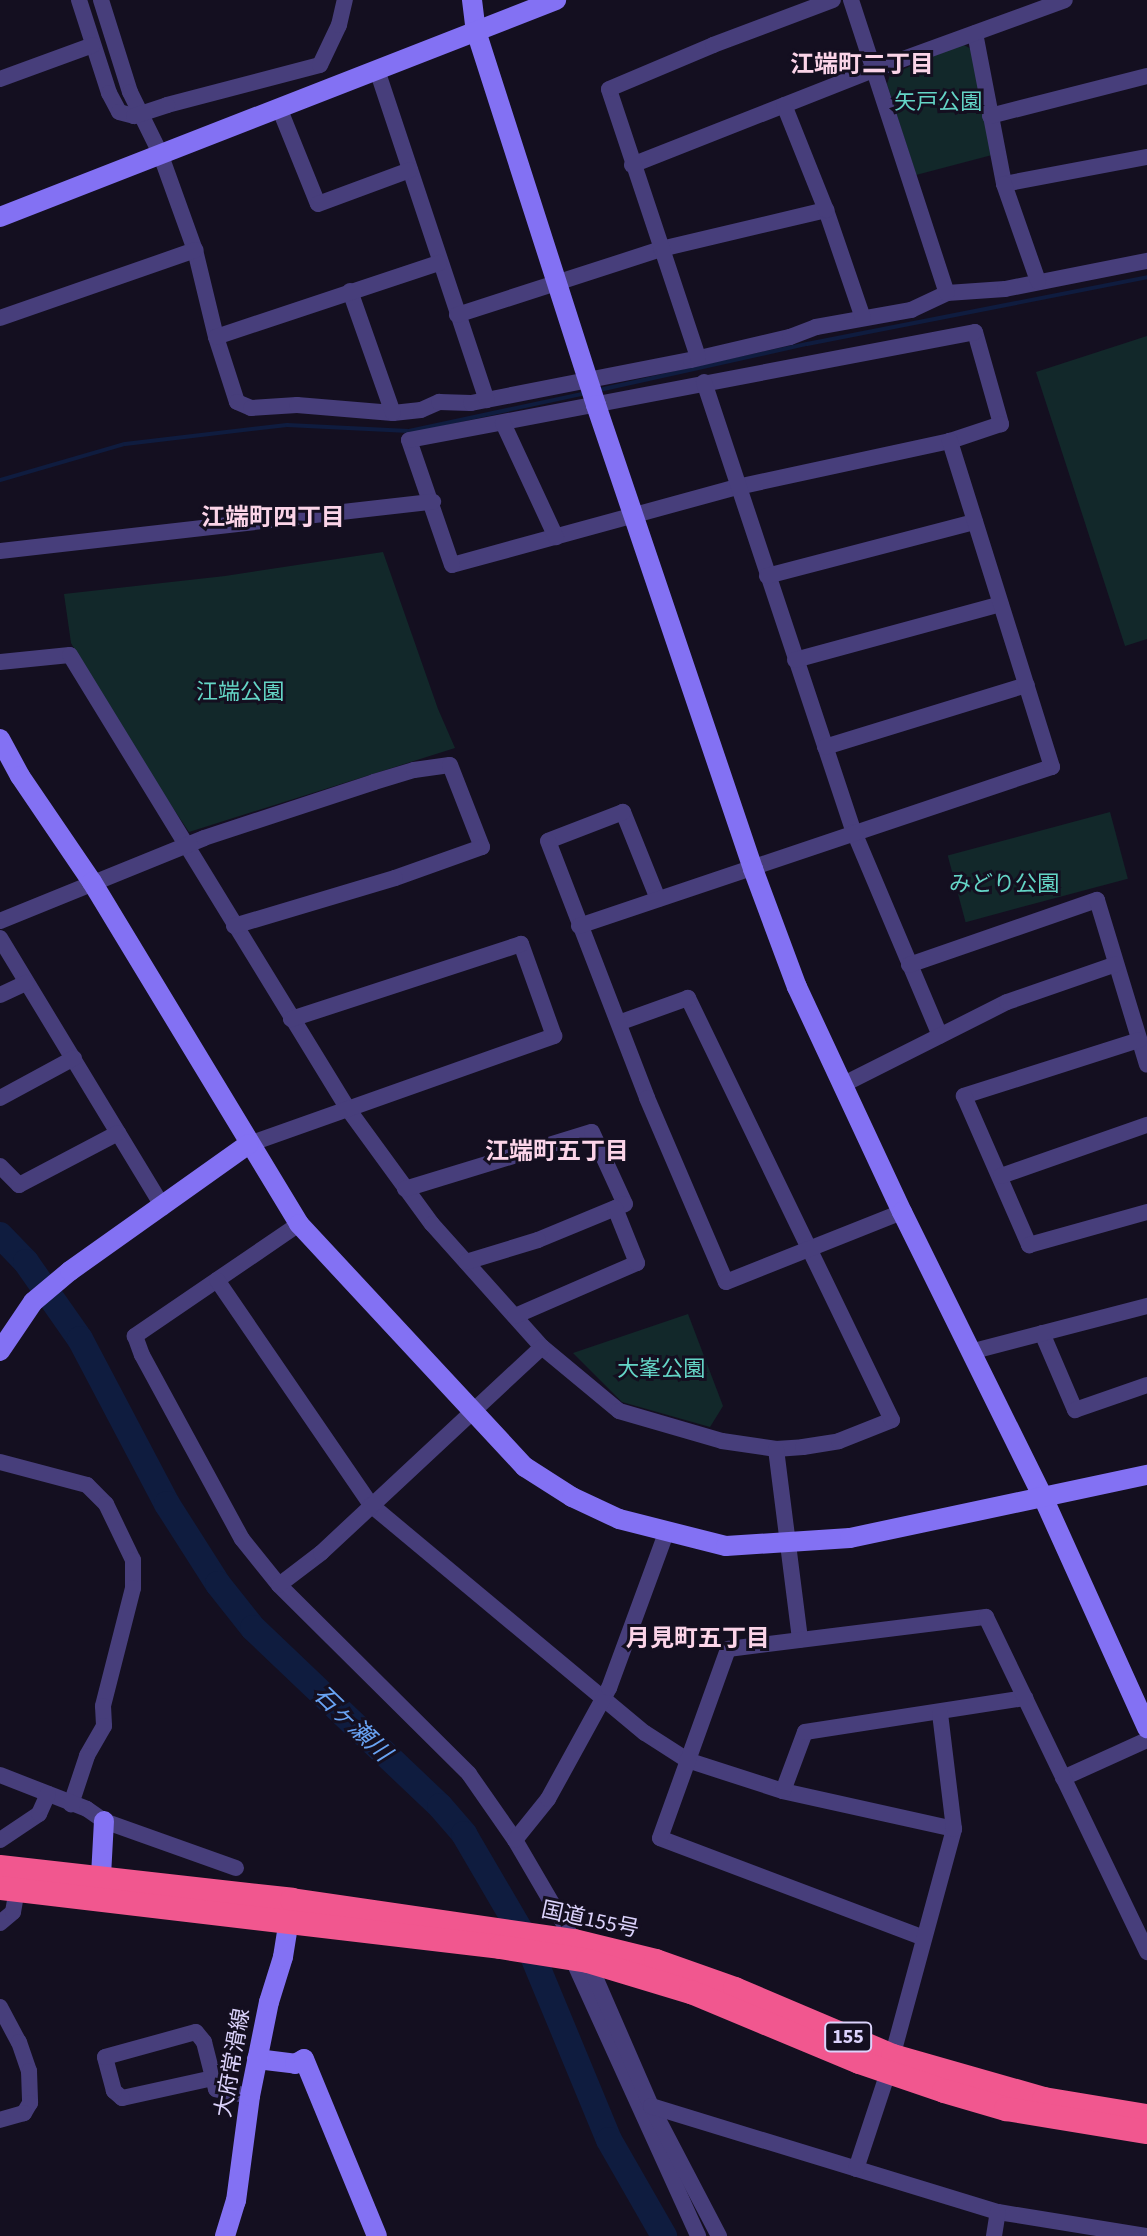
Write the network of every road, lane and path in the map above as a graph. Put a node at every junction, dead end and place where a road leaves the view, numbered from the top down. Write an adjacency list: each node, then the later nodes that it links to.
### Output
1 (79, 0): 11 (street)
2 (101, 0): 19 (street)
3 (345, 0): 11 (street, bridge)
4 (472, 0): 9 (street)
5 (556, 0): 9 (street)
6 (833, 0): 21 (street)
7 (851, 0): 13 (street)
8 (1065, 0): 10 (street)
9 (476, 31): 12 (street); 31 (street)
10 (975, 33): 13 (street); 18 (street)
11 (93, 45): 15 (street)
12 (377, 70): 17 (street); 22 (street)
13 (873, 70): 16 (street); 33 (street)
14 (1147, 76): 18 (street)
15 (0, 79)
16 (784, 105): 21 (street); 24 (street)
17 (280, 110): 19 (street); 22 (street)
18 (990, 116): 23 (street)
19 (160, 153): 25 (street); 27 (street)
20 (1147, 157): 23 (street)
21 (632, 165): 26 (street)
22 (410, 170): 29 (street)
23 (1004, 184): 30 (street)
24 (826, 210): 26 (street); 36 (street)
25 (0, 217)
26 (661, 249): 31 (street); 38 (street)
27 (195, 250): 35 (street); 37 (street)
28 (1147, 261): 30 (street)
29 (439, 263): 32 (street); 34 (street)
30 (1038, 281): 33 (street)
31 (558, 283): 34 (street); 40 (street)
32 (350, 291): 37 (street); 42 (street)
33 (947, 293): 36 (street)
34 (457, 315): 41 (street)
35 (0, 318)
36 (863, 318): 38 (street)
37 (216, 337): 42 (street)
38 (698, 357): 40 (street)
39 (704, 382): 40 (street); 44 (street); 45 (street)
40 (593, 392): 41 (street); 43 (street); 47 (street)
41 (487, 400): 42 (street)
42 (393, 413)
43 (503, 423): 46 (street); 49 (street)
44 (950, 441): 45 (street); 48 (street)
45 (737, 487): 47 (street); 51 (street)
46 (433, 502): 49 (street); 50 (street)
47 (635, 516): 49 (street); 60 (street)
48 (975, 522): 51 (street); 52 (street)
49 (556, 537)
50 (0, 551)
51 (767, 576): 53 (street)
52 (1001, 604): 53 (street); 55 (street)
53 (795, 660): 57 (street)
54 (0, 662): 59 (street)
55 (1027, 685): 57 (street); 58 (street)
56 (0, 739): 61 (street)
57 (825, 747): 58 (street)
58 (854, 832): 60 (street); 68 (street)
59 (186, 847): 61 (street); 64 (street); 64 (street)
60 (753, 869): 62 (street); 77 (street)
61 (92, 882): 63 (street); 82 (street)
62 (658, 899): 65 (street); 65 (street)
63 (0, 921)
64 (234, 926): 71 (street)
65 (579, 926): 72 (street)
66 (0, 938): 69 (street)
67 (1116, 964): 68 (street); 73 (street); 74 (street)
68 (909, 965): 73 (street)
69 (26, 983): 70 (street); 75 (street)
70 (0, 995)
71 (291, 1019): 79 (street); 79 (street)
72 (621, 1022): 91 (street); 91 (street)
73 (940, 1036): 77 (street)
74 (1139, 1040): 76 (street); 84 (street)
75 (74, 1058): 78 (street); 81 (street)
76 (1147, 1065)
77 (844, 1084): 88 (street)
78 (0, 1098)
79 (348, 1109): 82 (street); 85 (street)
80 (1147, 1125): 84 (street)
81 (118, 1133): 83 (street); 86 (street)
82 (249, 1144): 86 (street); 90 (street)
83 (0, 1166)
84 (1001, 1176): 89 (street)
85 (405, 1189): 87 (street); 92 (street)
86 (163, 1207): 98 (street)
87 (615, 1208): 92 (street); 95 (street)
88 (902, 1212): 91 (street); 99 (street)
89 (1147, 1212)
90 (299, 1224): 93 (street); 101 (street)
91 (810, 1250): 102 (street)
92 (466, 1262): 95 (street)
93 (217, 1280): 106 (street); 109 (street)
94 (1147, 1306): 96 (street)
95 (515, 1316): 97 (street)
96 (1042, 1333): 99 (street); 100 (street)
97 (542, 1347): 101 (street); 102 (street)
98 (0, 1351)
99 (970, 1352): 105 (street)
100 (1147, 1385)
101 (474, 1410): 106 (street); 107 (street)
102 (776, 1449): 108 (street)
103 (0, 1462): 121 (street)
104 (1147, 1475): 105 (street)
105 (1042, 1495): 108 (street); 114 (street)
106 (371, 1505): 109 (street); 112 (street)
107 (666, 1533): 108 (street); 112 (street)
108 (790, 1545): 110 (street)
109 (279, 1585): 125 (street)
110 (800, 1639): 111 (street); 116 (street)
111 (1025, 1698): 113 (street); 118 (street)
112 (602, 1700): 116 (street); 125 (street)
113 (940, 1714): 119 (street); 123 (street)
114 (1147, 1728)
115 (1147, 1740): 118 (street)
116 (687, 1760): 119 (street); 132 (street)
117 (0, 1775): 120 (street)
118 (1063, 1778): 134 (street)
119 (783, 1791): 123 (street)
120 (48, 1794): 121 (street); 124 (street)
121 (71, 1804): 122 (street)
122 (104, 1821): 127 (street); 128 (street)
123 (954, 1829): 132 (street)
124 (0, 1840)
125 (515, 1840): 133 (street)
126 (0, 1867): 128 (highway, 国道155号 / 155)
127 (236, 1868)
128 (101, 1876): 130 (highway, 国道155号 / 155)
129 (9, 1889): 130 (highway, 国道155号 / 155); 131 (street)
130 (290, 1911): 133 (highway, 国道155号 / 155); 133 (highway, 国道155号 / 155); 137 (street, 大府常滑線)
131 (0, 1923)
132 (924, 1938): 138 (street)
133 (570, 1951): 138 (highway, 国道155号 / 155); 141 (street); 150 (street)
134 (1147, 1952)
135 (0, 2007): 136 (street)
136 (7, 2032): 143 (street)
137 (257, 2059): 140 (street, 大府常滑線); 149 (street)
138 (890, 2064): 142 (highway, 国道155号 / 155); 144 (highway, 国道155号 / 155); 145 (street)
139 (213, 2078): 139 (street); 140 (street)
140 (250, 2096): 148 (street, 大府常滑線)
141 (651, 2106): 145 (street); 151 (street)
142 (1147, 2116)
143 (0, 2120)
144 (1147, 2132)
145 (856, 2169): 146 (street)
146 (998, 2212): 147 (street); 152 (street)
147 (1087, 2231): 153 (street)
148 (225, 2236)
149 (377, 2236)
150 (698, 2236)
151 (720, 2236)
152 (994, 2236)
153 (1147, 2236)

